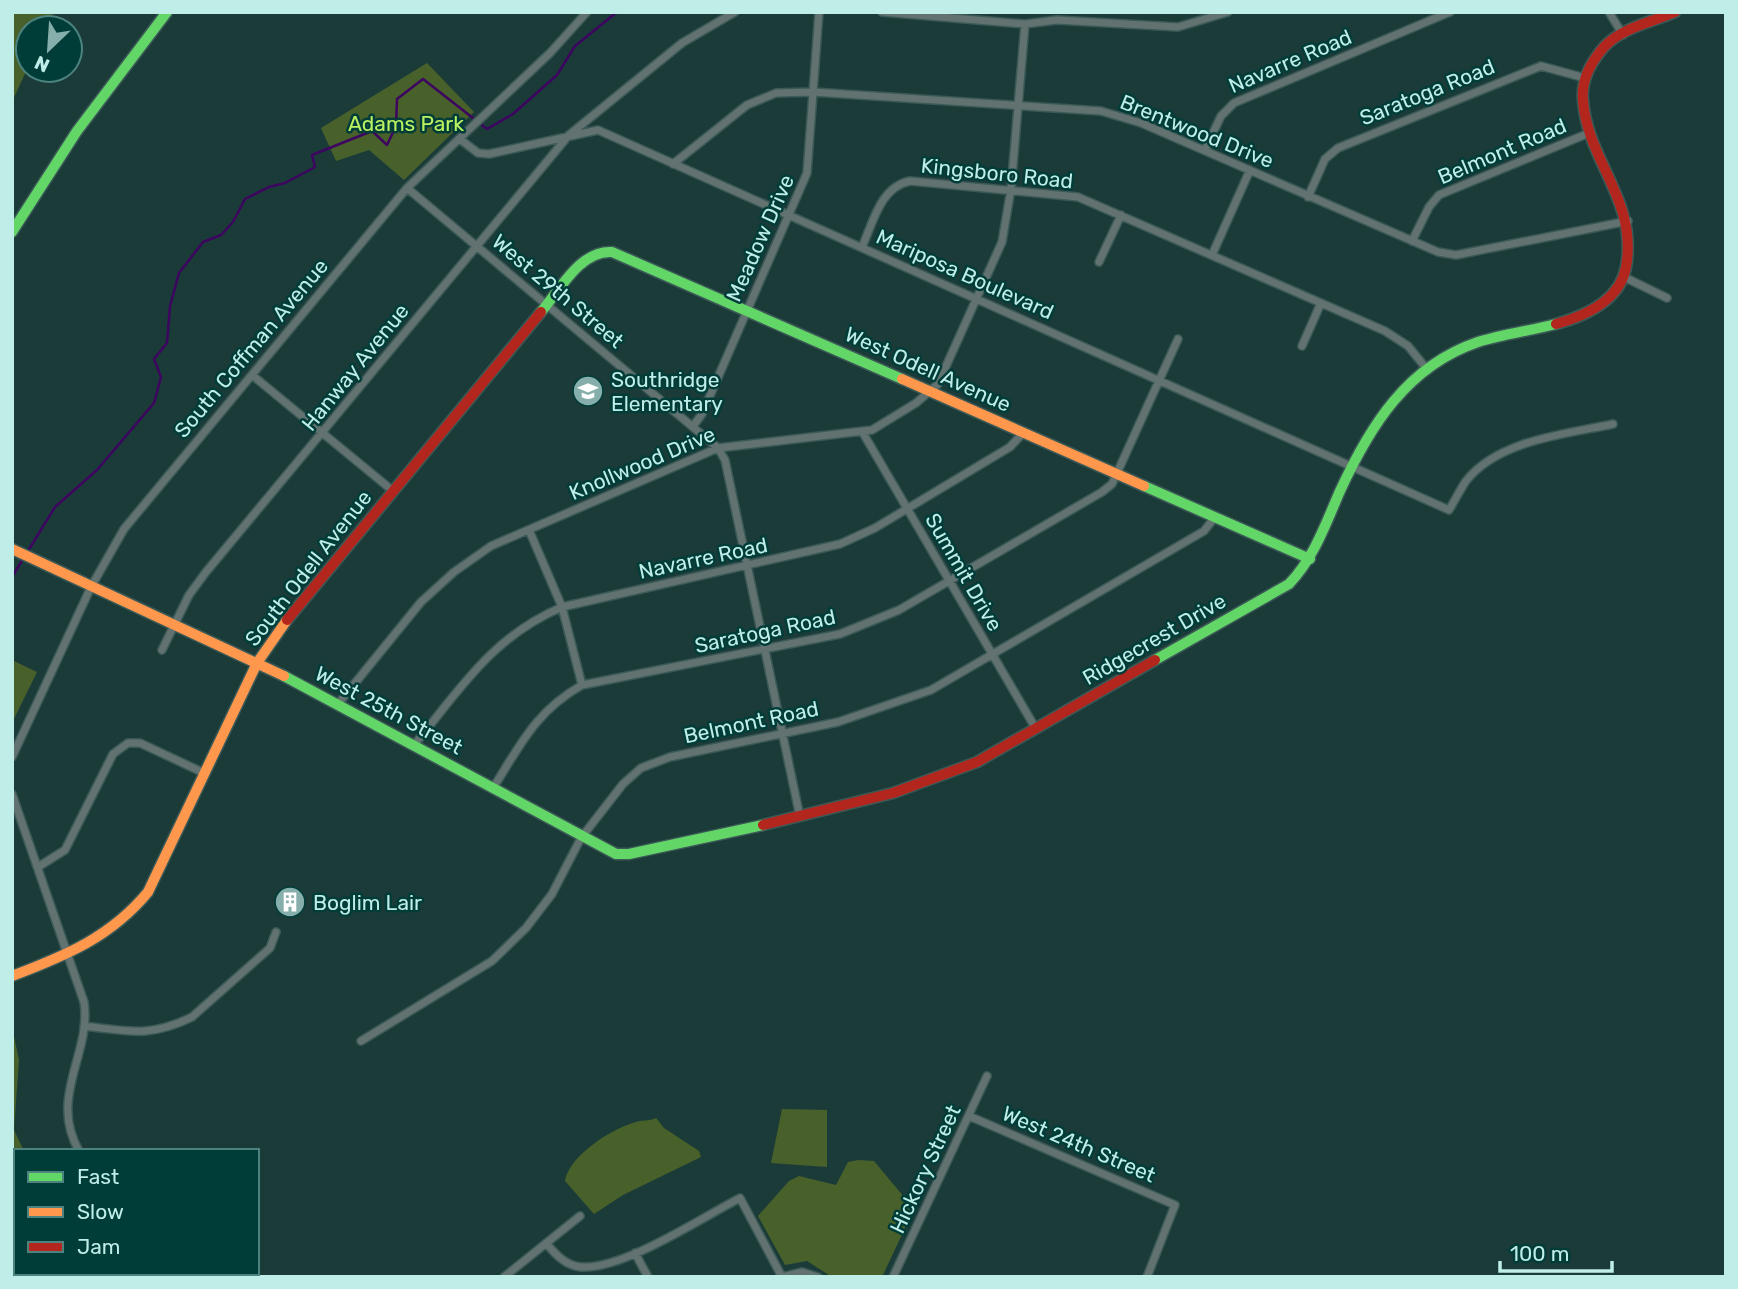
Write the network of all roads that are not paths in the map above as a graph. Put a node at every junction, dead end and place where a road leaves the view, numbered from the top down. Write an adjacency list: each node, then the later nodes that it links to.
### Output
1 (167, 12): 30 (street)
2 (587, 12): 20 (street, South Coffman Avenue)
3 (735, 12): 19 (street)
4 (819, 12): 16 (street, Meadow Drive)
5 (882, 12): 10 (street)
6 (1228, 12): 12 (street)
7 (1450, 12): 21 (street, Navarre Road)
8 (1609, 12): 14 (street)
9 (1675, 12): 14 (street, Ridgecrest Drive)
10 (916, 13): 11 (street)
11 (964, 15): 13 (street)
12 (1059, 16): 13 (street)
13 (1025, 24): 17 (street, Knollwood Drive)
14 (1623, 34): 15 (street, Ridgecrest Drive)
15 (1585, 78): 18 (street, Ridgecrest Drive); 26 (street, Saratoga Road)
16 (813, 92): 17 (street, Brentwood Drive); 22 (street, Brentwood Drive); 27 (street, Meadow Drive)
17 (1017, 104): 21 (street, Brentwood Drive); 25 (street, Knollwood Drive)
18 (1589, 132): 29 (street, Ridgecrest Drive); 31 (street, Belmont Road)
19 (569, 135): 20 (street, Mariposa Boulevard); 22 (street, Mariposa Boulevard); 32 (street, Hanway Avenue)
20 (461, 139): 24 (street, South Coffman Avenue)
21 (1205, 150): 23 (street, Brentwood Drive)
22 (673, 164): 27 (street, Mariposa Boulevard)
23 (1250, 170): 26 (street, Brentwood Drive); 34 (street)
24 (407, 188): 32 (street, West 29th Street); 45 (street, South Coffman Avenue)
25 (1011, 189): 28 (street, Kingsboro Road); 33 (street, Kingsboro Road); 37 (street, Knollwood Drive)
26 (1308, 197): 31 (street, Brentwood Drive)
27 (789, 215): 33 (street, Mariposa Boulevard); 41 (street, Meadow Drive)
28 (1121, 215): 34 (street, Kingsboro Road); 35 (street)
29 (1629, 221): 31 (street, Brentwood Drive); 36 (street, Ridgecrest Drive)
30 (12, 232)
31 (1412, 241)
32 (476, 247): 40 (street, West 29th Street); 52 (street, Hanway Avenue)
33 (862, 247): 37 (street, Mariposa Boulevard)
34 (1212, 255): 39 (street, Kingsboro Road)
35 (1099, 262)
36 (1624, 277): 38 (street); 44 (street, Ridgecrest Drive)
37 (976, 298): 46 (street, Mariposa Boulevard); 47 (street, Knollwood Drive)
38 (1667, 298)
39 (1321, 303): 43 (street); 44 (street, Kingsboro Road)
40 (547, 305): 41 (street, West Odell Avenue); 49 (street, West 29th Street); 56 (street, South Odell Avenue)
41 (747, 311): 47 (street, West Odell Avenue); 49 (street, Meadow Drive)
42 (1178, 339): 46 (street, Saratoga Road)
43 (1302, 346)
44 (1426, 368): 54 (street, Ridgecrest Drive)
45 (252, 375): 52 (street); 64 (street, South Coffman Avenue)
46 (1158, 382): 54 (street, Mariposa Boulevard); 55 (street, Saratoga Road)
47 (930, 391): 50 (street, West Odell Avenue); 51 (street, Knollwood Drive)
48 (1613, 424): 54 (street, Mariposa Boulevard)
49 (694, 425): 53 (street, West 29th Street)
50 (1024, 432): 55 (street, West Odell Avenue); 57 (street, Navarre Road)
51 (863, 433): 53 (street, Knollwood Drive); 57 (street, Summit Drive)
52 (323, 434): 56 (street); 66 (street, Hanway Avenue)
53 (718, 448): 59 (street, Knollwood Drive); 62 (street, West 29th Street)
54 (1351, 467): 61 (street, Ridgecrest Drive)
55 (1116, 473): 58 (street, West Odell Avenue); 63 (street, Saratoga Road)
56 (393, 491): 70 (street, South Odell Avenue)
57 (906, 508): 62 (street, Navarre Road); 63 (street, Summit Drive)
58 (1215, 517): 61 (street, West Odell Avenue); 69 (street, Belmont Road)
59 (529, 530): 65 (street); 72 (street, Knollwood Drive)
60 (13, 550): 64 (street, West 25th Street)
61 (1310, 559): 73 (street, Ridgecrest Drive)
62 (748, 566): 65 (street, Navarre Road); 68 (street, West 29th Street)
63 (950, 582): 68 (street, Saratoga Road); 69 (street, Summit Drive)
64 (91, 587): 66 (street, West 25th Street); 76 (street, South Coffman Avenue)
65 (562, 607): 71 (street); 75 (street, Navarre Road)
66 (174, 625): 67 (street); 70 (street, West 25th Street)
67 (162, 650)
68 (764, 650): 71 (street, Saratoga Road); 74 (street, West 29th Street)
69 (993, 655): 73 (street, Summit Drive); 74 (street, Belmont Road)
70 (257, 663): 72 (street, West 25th Street); 77 (street, South Odell Avenue)
71 (582, 685): 78 (street, Saratoga Road)
72 (338, 704): 75 (street, West 25th Street)
73 (1036, 729): 80 (street, Ridgecrest Drive)
74 (783, 732): 80 (street, West 29th Street); 81 (street, Belmont Road)
75 (414, 745): 78 (street, West 25th Street)
76 (12, 757)
77 (204, 773): 82 (street); 84 (street, South Odell Avenue)
78 (493, 788): 81 (street, West 25th Street)
79 (12, 794): 82 (street)
80 (800, 817): 81 (street, Ridgecrest Drive)
81 (581, 838): 87 (street, Belmont Road)
82 (38, 867): 84 (street)
83 (276, 932): 86 (street)
84 (68, 954): 85 (street, South Odell Avenue); 86 (street)
85 (12, 976)
86 (84, 1026): 90 (street)
87 (361, 1041)
88 (988, 1076): 89 (street, Hickory Street)
89 (969, 1116): 98 (street, Hickory Street); 99 (street, West 24th Street)
90 (78, 1149)
91 (580, 1216): 92 (street)
92 (546, 1243): 93 (street); 94 (street)
93 (635, 1253): 95 (street); 96 (street)
94 (504, 1277)
95 (648, 1277)
96 (782, 1277): 97 (street)
97 (818, 1277)
98 (893, 1277)
99 (1147, 1277)

